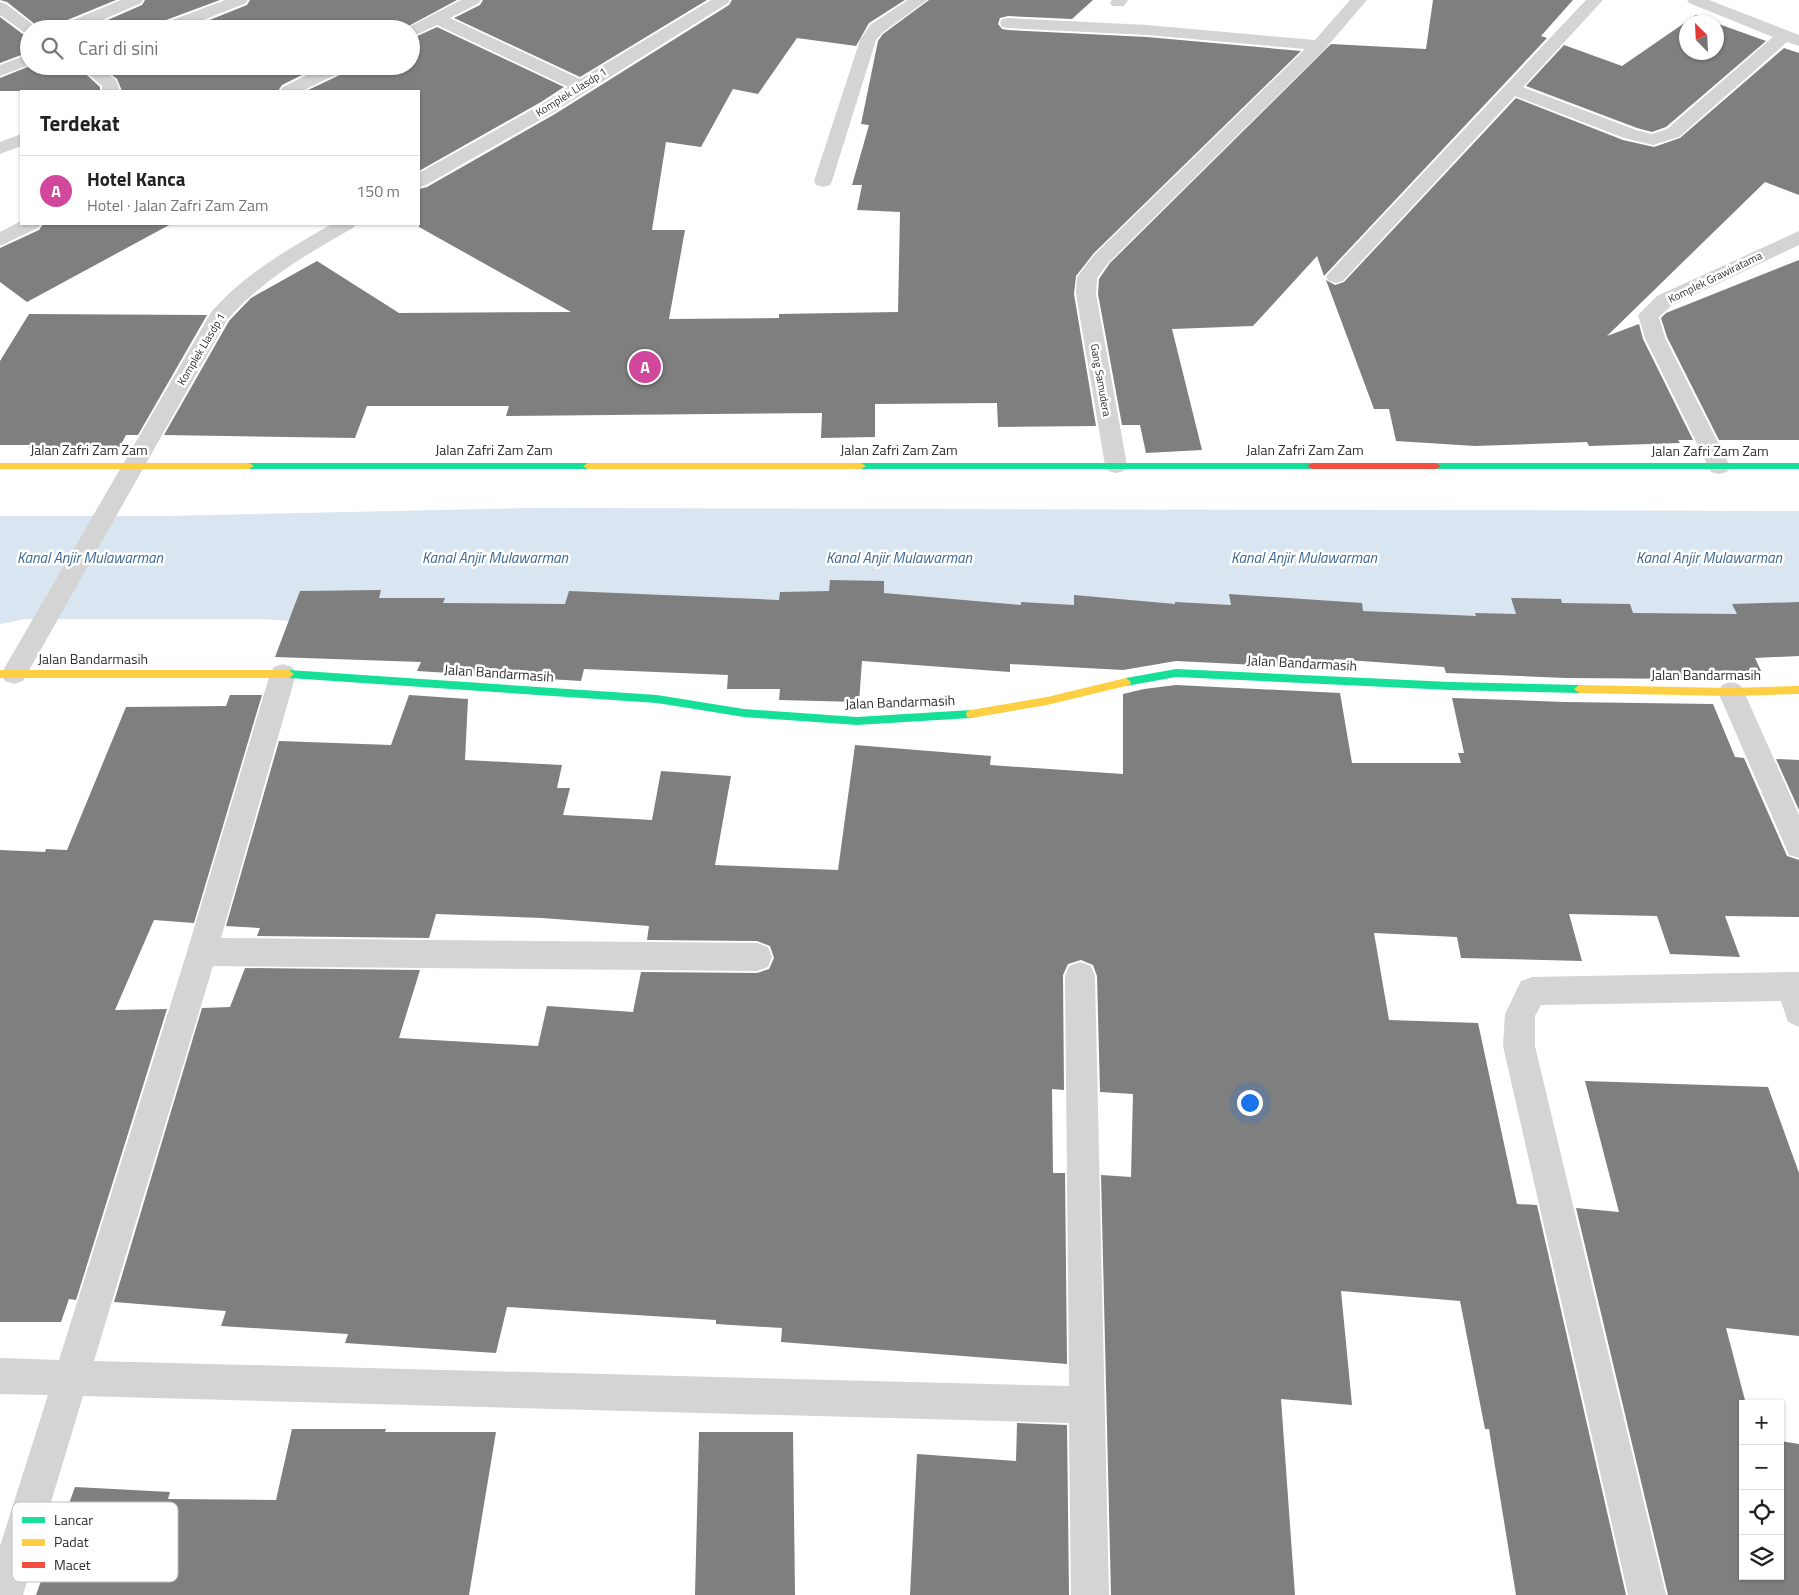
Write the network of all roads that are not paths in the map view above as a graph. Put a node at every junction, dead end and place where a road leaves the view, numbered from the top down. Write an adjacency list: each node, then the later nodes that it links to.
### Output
1 (135, 0): 11 (street)
2 (240, 0): 12 (street)
3 (473, 0): 10 (street)
4 (722, 0): 22 (street, Komplek Llasdp 1)
5 (919, 0): 29 (street)
6 (1359, 0): 17 (street)
7 (1595, 0): 23 (street)
8 (1695, 0): 16 (street)
9 (0, 7): 13 (street)
10 (438, 18): 15 (street); 22 (street)
11 (88, 20)
12 (188, 20)
13 (20, 21)
14 (1008, 23): 17 (street)
15 (420, 27)
16 (1791, 39): 23 (street)
17 (1319, 45): 35 (street, Gang Samudera)
18 (20, 63): 19 (street)
19 (0, 71)
20 (98, 75): 24 (street)
21 (321, 75): 25 (street)
22 (581, 86): 28 (street, Komplek Llasdp 1)
23 (1513, 89): 34 (street)
24 (111, 90)
25 (291, 90)
26 (20, 140): 27 (street)
27 (0, 150)
28 (420, 180)
29 (824, 180)
30 (28, 225): 33 (street)
31 (344, 225): 37 (street, Komplek Llasdp 1)
32 (1799, 237): 38 (street, Komplek Grawiratama)
33 (0, 240)
34 (1336, 276)
35 (1116, 465): 37 (main road, Jalan Zafri Zam Zam); 38 (main road, Jalan Zafri Zam Zam)
36 (0, 466): 37 (main road, Jalan Zafri Zam Zam)
37 (133, 466): 40 (street, Komplek Llasdp 1)
38 (1719, 466): 39 (main road, Jalan Zafri Zam Zam)
39 (1799, 466)
40 (7, 674): 41 (main road, Jalan Bandarmasih)
41 (283, 674): 43 (main road, Jalan Bandarmasih); 45 (street)
42 (1799, 690): 43 (main road, Jalan Bandarmasih)
43 (1731, 692): 44 (street)
44 (1799, 846)
45 (202, 952): 46 (street); 50 (street)
46 (757, 957)
47 (1080, 976): 51 (street)
48 (1797, 995): 56 (street)
49 (0, 1376): 50 (street)
50 (72, 1378): 51 (street); 52 (street)
51 (1087, 1405): 55 (street)
52 (33, 1502)
53 (12, 1569): 54 (street)
54 (4, 1595)
55 (1090, 1595)
56 (1647, 1595)

